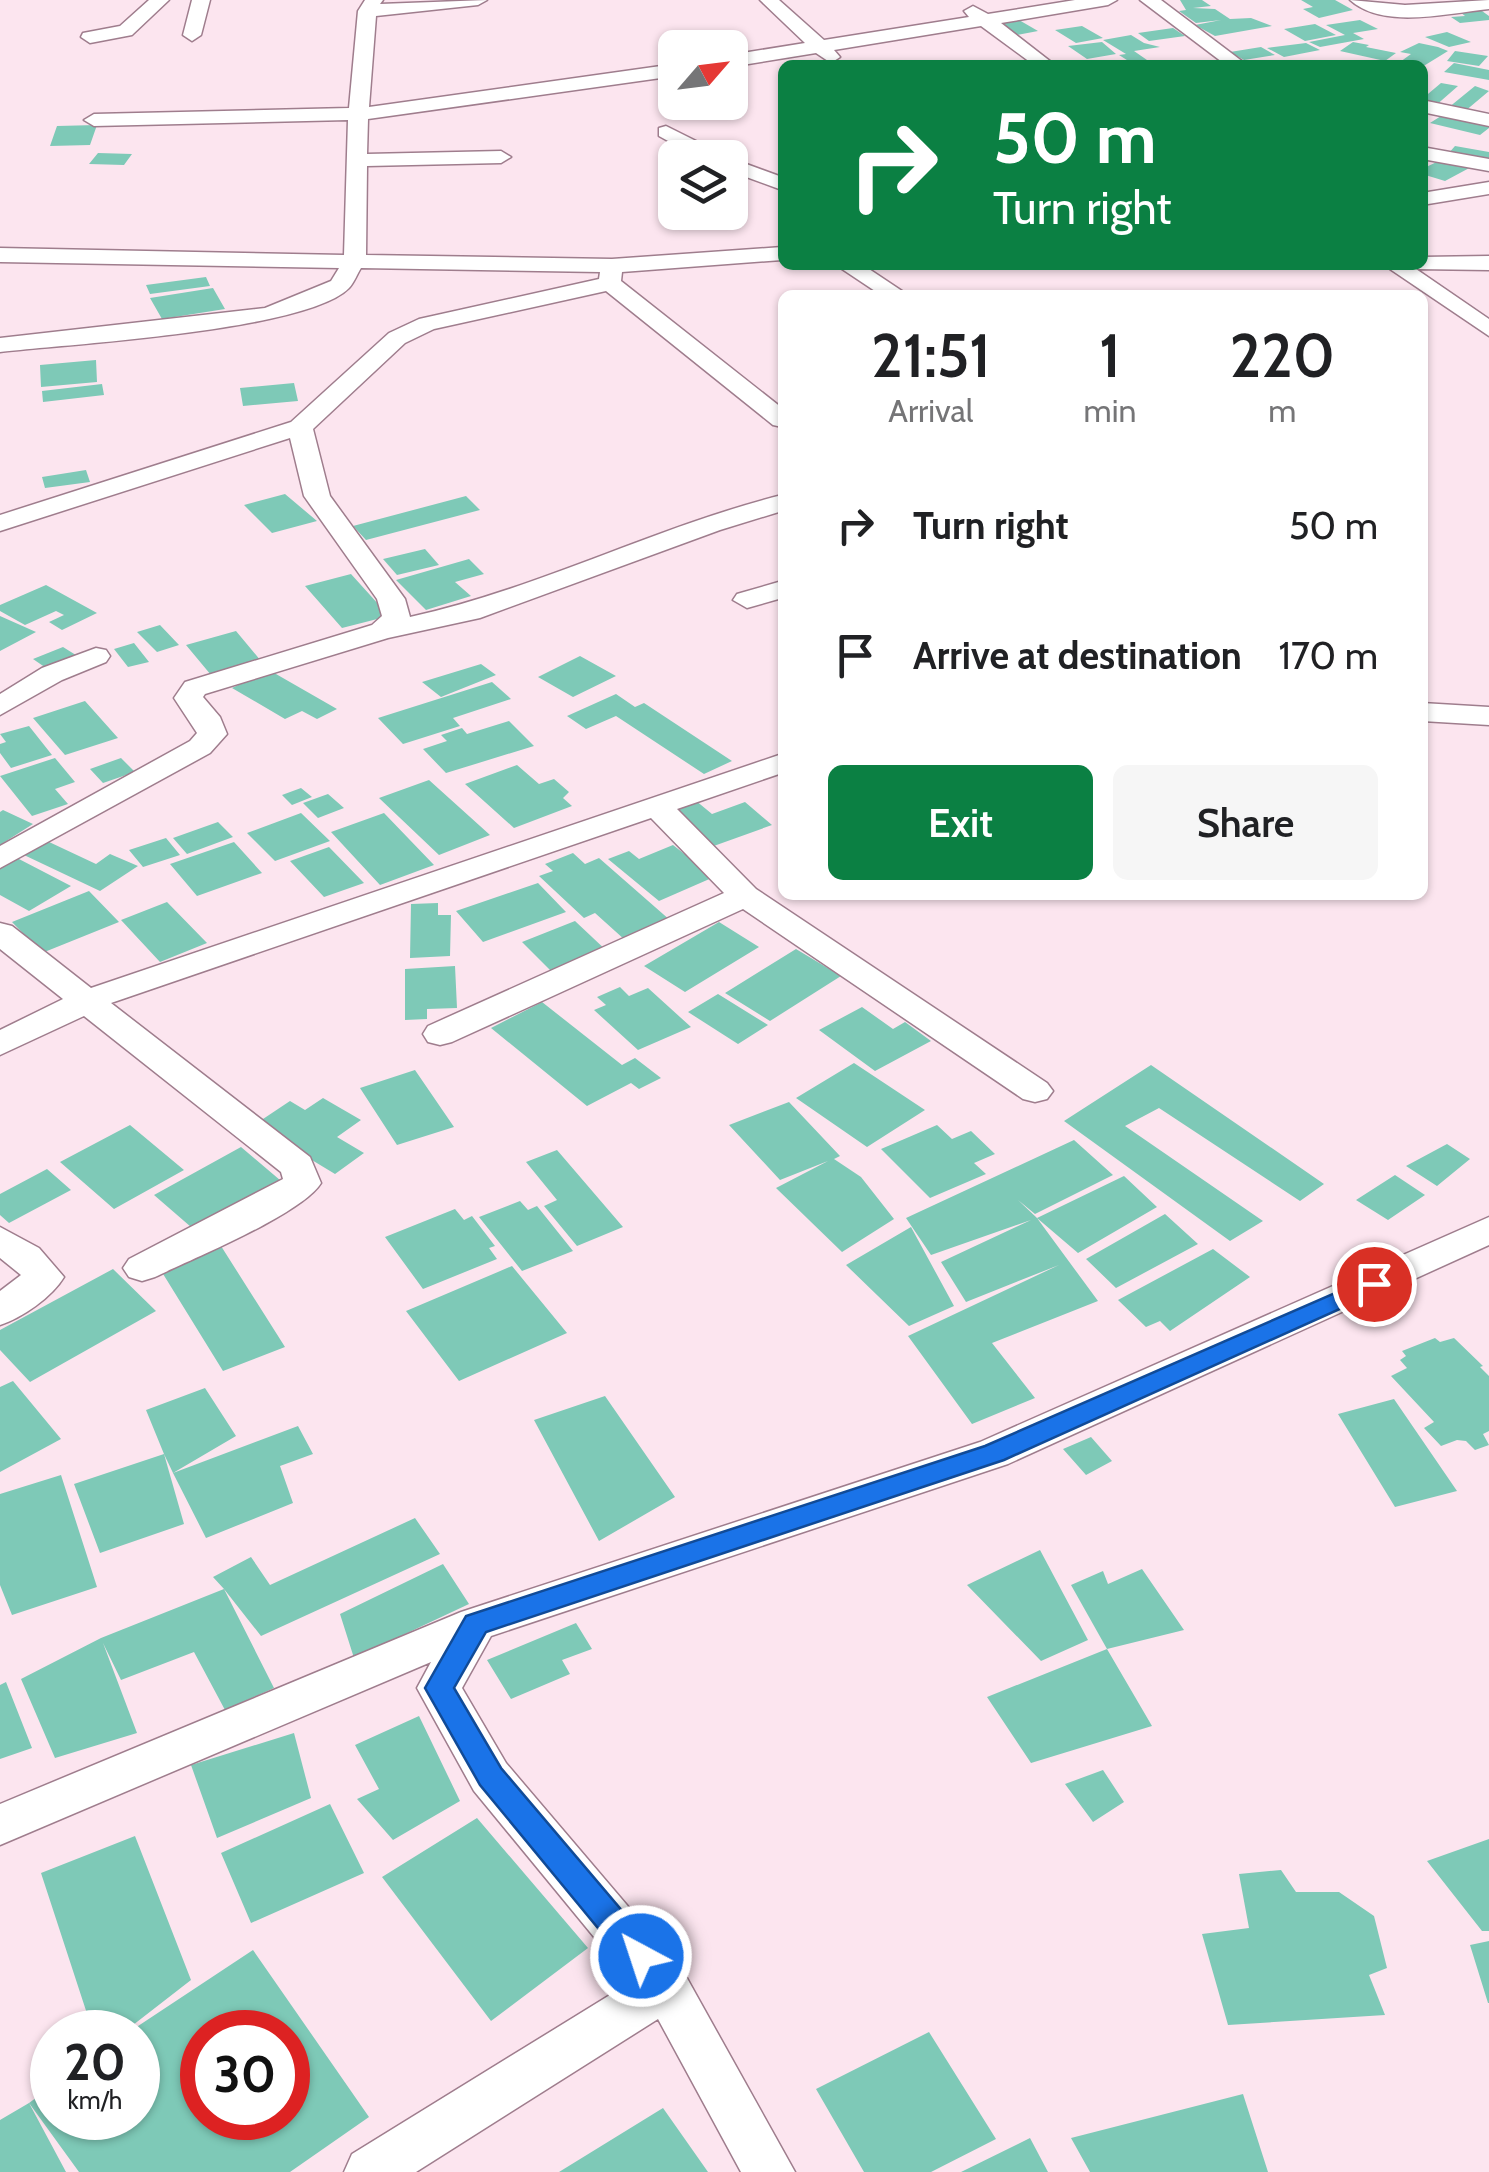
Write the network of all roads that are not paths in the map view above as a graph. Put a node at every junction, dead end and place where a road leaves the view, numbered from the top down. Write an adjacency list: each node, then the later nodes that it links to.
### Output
1 (160, 0): 13 (street)
2 (201, 0): 12 (street)
3 (478, 0): 10 (street)
4 (769, 0): 14 (street)
5 (962, 0): 11 (street)
6 (1108, 0): 11 (street)
7 (1149, 0): 18 (street)
8 (1359, 0): 9 (street)
9 (1489, 4)
10 (370, 5): 21 (street)
11 (982, 20): 14 (street); 17 (street)
12 (192, 35)
13 (90, 37)
14 (819, 47): 15 (street); 16 (street)
15 (748, 58)
16 (834, 60)
17 (1039, 60)
18 (1231, 60)
19 (658, 72): 21 (street)
20 (1428, 107): 23 (street)
21 (358, 114): 22 (street); 28 (street)
22 (94, 120)
23 (1489, 120)
24 (666, 132): 25 (street)
25 (681, 140)
26 (1428, 153): 29 (street)
27 (501, 157): 28 (street)
28 (356, 160): 38 (street)
29 (1489, 165)
30 (748, 171): 31 (street)
31 (778, 182)
32 (1489, 188): 33 (street)
33 (1428, 198)
34 (778, 236): 35 (street)
35 (756, 253): 36 (street); 43 (street)
36 (778, 254)
37 (0, 255): 38 (street)
38 (355, 258): 43 (street); 48 (street)
39 (1489, 263): 40 (street)
40 (1428, 264)
41 (855, 270): 44 (street)
42 (1402, 270): 45 (street)
43 (611, 274): 49 (street); 50 (street)
44 (889, 290)
45 (1463, 313): 46 (street); 47 (street)
46 (1428, 315)
47 (1489, 329)
48 (0, 346)
49 (778, 417)
50 (300, 427): 52 (street); 55 (street)
51 (778, 504): 55 (street)
52 (0, 523)
53 (778, 590): 54 (street)
54 (747, 600)
55 (382, 631): 62 (street)
56 (96, 656): 57 (street)
57 (0, 706)
58 (1428, 712): 59 (street)
59 (1489, 716)
60 (778, 764): 61 (street)
61 (654, 805): 63 (street); 65 (street)
62 (0, 859)
63 (745, 896): 66 (street); 68 (street)
64 (0, 934): 65 (street)
65 (88, 1000): 67 (street); 71 (street)
66 (440, 1034)
67 (0, 1044)
68 (1036, 1091)
69 (1489, 1230): 73 (street)
70 (0, 1240): 72 (street)
71 (142, 1268)
72 (0, 1310)
73 (476, 1624): 74 (street); 75 (street)
74 (0, 1826)
75 (666, 1986): 76 (street); 77 (street)
76 (370, 2172)
77 (769, 2172)

